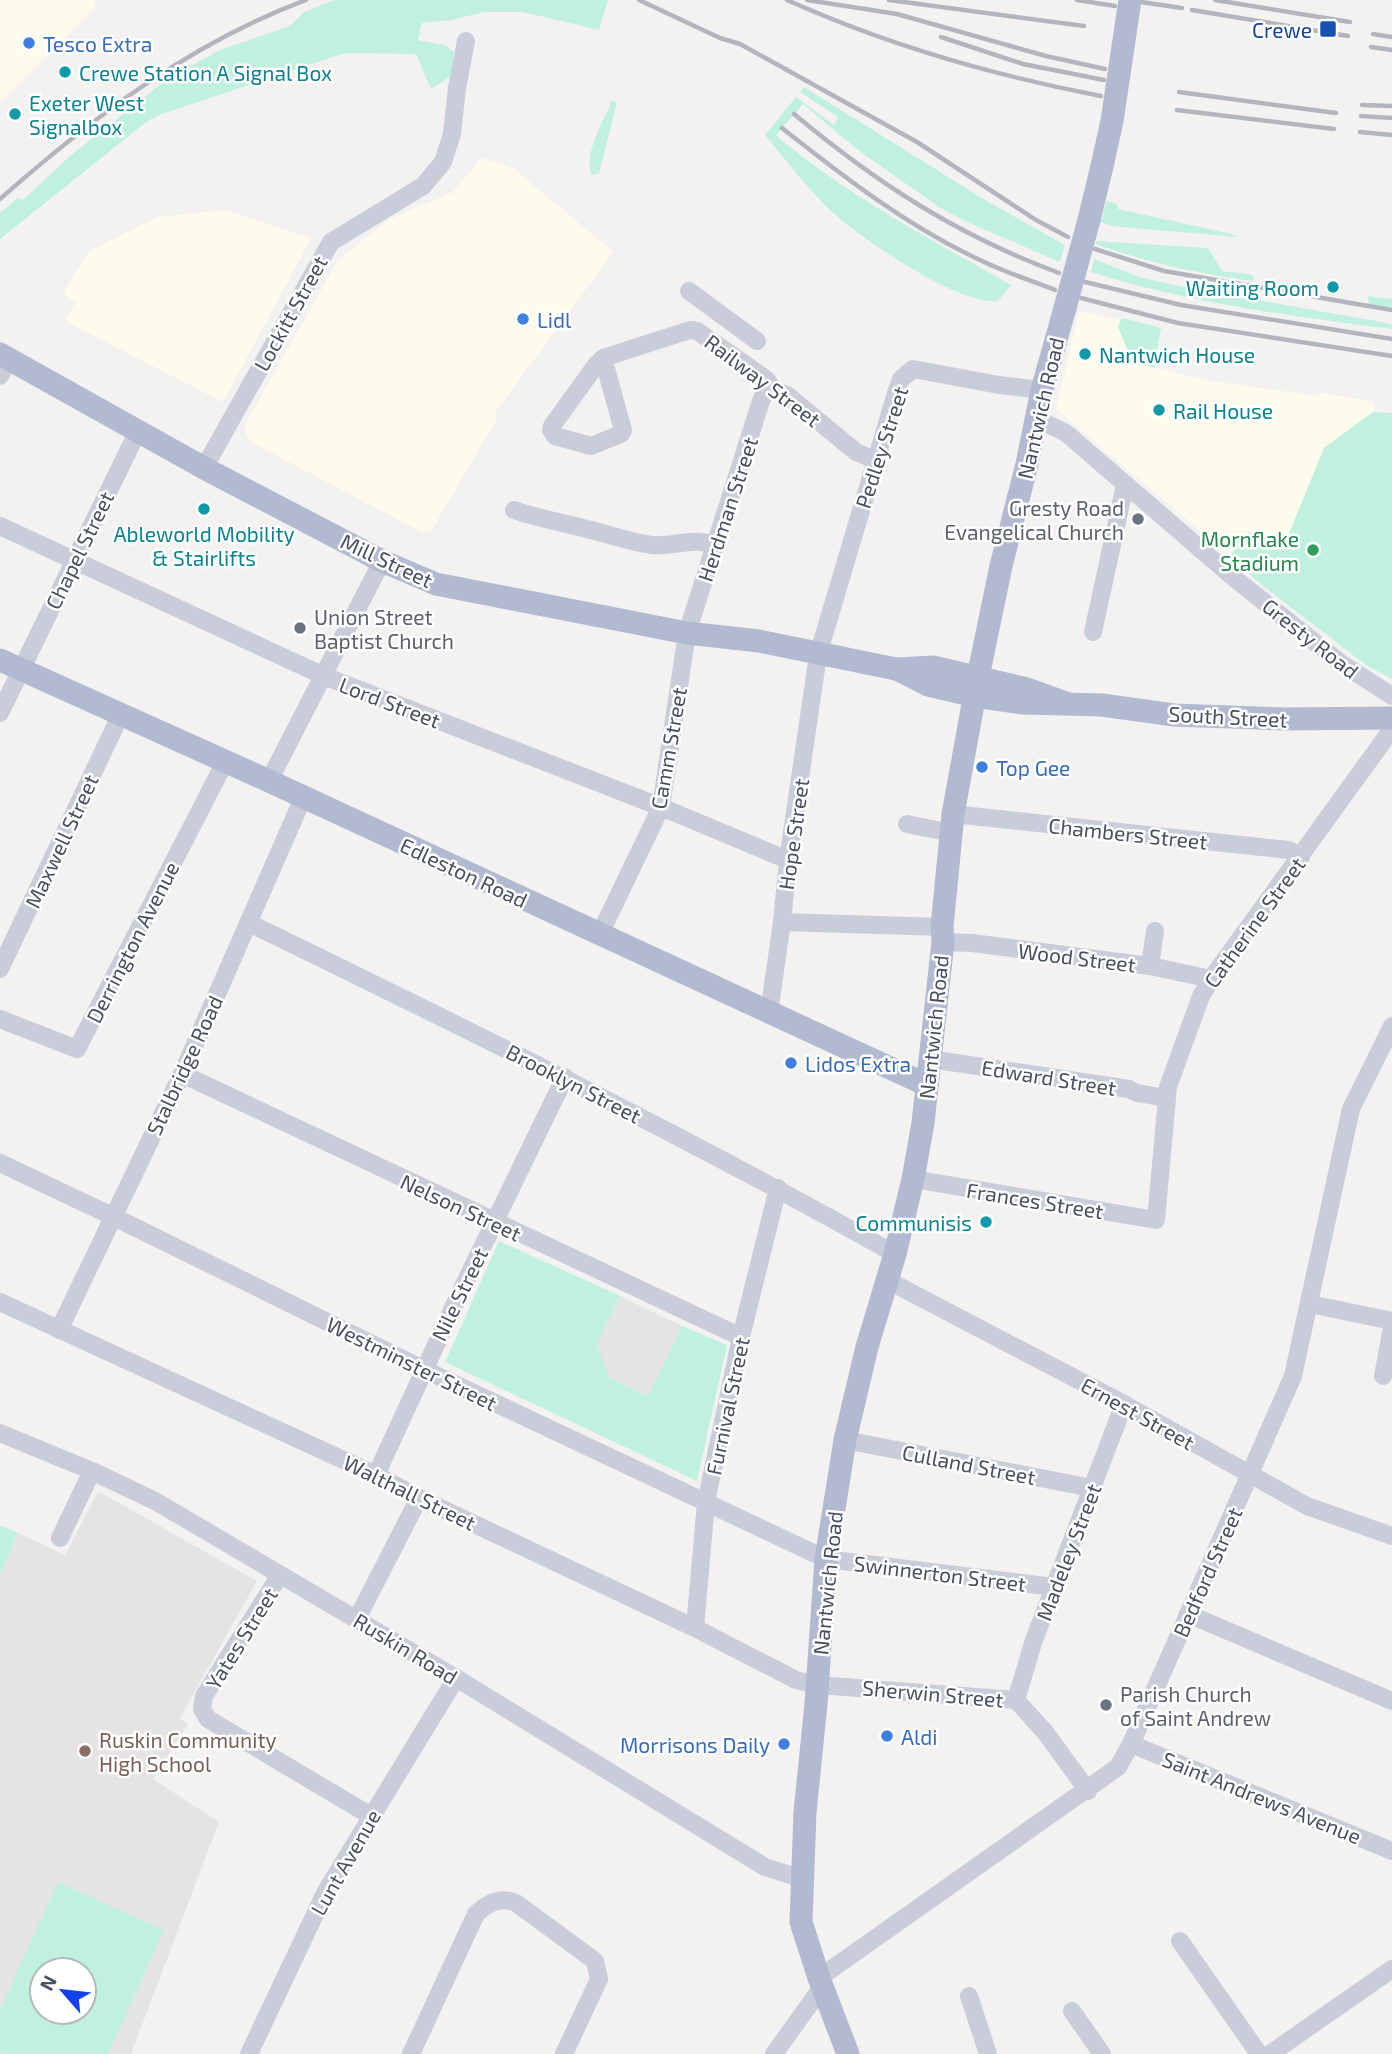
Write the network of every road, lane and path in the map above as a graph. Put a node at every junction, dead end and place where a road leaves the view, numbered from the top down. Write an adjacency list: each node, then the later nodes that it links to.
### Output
1 (1130, 0): 10 (main road, Nantwich Road, bridge)
2 (466, 41): 14 (street, Lockitt Street)
3 (689, 291): 4 (street)
4 (728, 321): 5 (street); 6 (street)
5 (712, 340): 7 (street, Railway Street); 9 (street, Railway Street)
6 (757, 341)
7 (603, 358): 7 (street)
8 (3, 363): 12 (main road, Mill Street)
9 (773, 390): 13 (street, Railway Street); 18 (street, Herdman Street)
10 (1042, 390): 11 (main road, Nantwich Road); 13 (street, Pedley Street)
11 (1037, 419): 15 (street, Gresty Road); 26 (main road, Nantwich Road)
12 (138, 431): 14 (main road, Mill Street); 19 (street, Chapel Street)
13 (875, 460): 23 (street, Pedley Street)
14 (204, 468): 20 (main road, Mill Street)
15 (1125, 485): 21 (street); 27 (street, Gresty Road)
16 (514, 510): 18 (street)
17 (0, 526): 19 (street, Lord Street)
18 (717, 545): 22 (street, Herdman Street)
19 (73, 560): 24 (street, Chapel Street); 25 (street, Lord Street)
20 (382, 561): 22 (main road, Mill Street); 25 (street)
21 (1093, 632)
22 (687, 634): 23 (main road, Mill Street); 35 (street, Camm Street)
23 (818, 655): 26 (main road, Mill Street); 39 (street, Hope Street)
24 (10, 665): 28 (street, Chapel Street); 29 (main road, Edleston Road)
25 (324, 676): 33 (street); 35 (street, Lord Street)
26 (977, 686): 30 (main road, South Street); 37 (main road, Nantwich Road)
27 (1392, 696)
28 (0, 713)
29 (121, 714): 32 (main road, Edleston Road); 46 (street, Maxwell Street)
30 (1392, 718)
31 (1392, 729): 38 (street, Catherine Street)
32 (225, 762): 33 (main road, Edleston Road); 49 (street, Derrington Avenue)
33 (269, 781): 34 (main road, Edleston Road)
34 (303, 798): 41 (street, Stalbridge Road); 43 (main road, Edleston Road)
35 (661, 807): 39 (street, Lord Street); 43 (street, Camm Street)
36 (907, 824): 37 (street, Chambers Street)
37 (952, 824): 38 (street, Chambers Street); 44 (main road, Nantwich Road)
38 (1301, 857): 47 (street, Catherine Street)
39 (788, 860): 40 (street, Hope Street)
40 (782, 922): 44 (street, Wood Street); 48 (street, Hope Street)
41 (249, 923): 52 (street, Stalbridge Road); 53 (street, Brooklyn Street)
42 (1155, 931): 45 (street)
43 (600, 934): 48 (main road, Edleston Road)
44 (942, 935): 45 (street, Wood Street); 51 (main road, Nantwich Road)
45 (1150, 966): 47 (street, Wood Street)
46 (0, 969)
47 (1211, 979): 55 (street, Catherine Street)
48 (769, 1013): 54 (main road, Edleston Road)
49 (0, 1019)
50 (1392, 1026): 65 (street, Bedford Street)
51 (930, 1059): 54 (main road, Nantwich Road); 55 (street, Edward Street)
52 (182, 1074): 59 (street, Stalbridge Road); 61 (street, Nelson Street)
53 (565, 1077): 58 (street, Brooklyn Street); 61 (street, Nile Street)
54 (927, 1085): 57 (main road, Nantwich Road)
55 (1166, 1098): 60 (street, Catherine Street)
56 (0, 1163): 59 (street, Westminster Street)
57 (913, 1179): 60 (street, Frances Street); 62 (main road, Nantwich Road)
58 (778, 1188): 62 (street, Brooklyn Street); 69 (street, Furnival Street)
59 (112, 1216): 68 (street, Stalbridge Road); 70 (street, Westminster Street)
60 (1156, 1220)
61 (494, 1222): 69 (street, Nelson Street); 70 (street, Nile Street)
62 (895, 1254): 63 (main road, Nantwich Road)
63 (887, 1280): 72 (street, Ernest Street); 74 (main road, Nantwich Road)
64 (0, 1302): 68 (street, Walthall Street)
65 (1310, 1304): 66 (street); 77 (street, Bedford Street)
66 (1392, 1321)
67 (1392, 1328): 71 (street)
68 (59, 1330): 76 (street, Walthall Street)
69 (741, 1337): 80 (street, Furnival Street)
70 (423, 1369): 76 (street, Nile Street); 80 (street, Westminster Street)
71 (1382, 1376)
72 (1124, 1404): 77 (street, Ernest Street); 78 (street, Madeley Street)
73 (0, 1433): 75 (street, Ruskin Road)
74 (845, 1440): 78 (street, Culland Street); 83 (main road, Nantwich Road)
75 (92, 1471): 82 (street); 84 (street, Ruskin Road)
76 (376, 1475): 79 (street, Walthall Street)
77 (1251, 1476): 81 (street, Ernest Street); 86 (street, Bedford Street)
78 (1092, 1488): 85 (street, Madeley Street)
79 (419, 1498): 87 (street); 88 (street, Walthall Street)
80 (706, 1502): 83 (street, Westminster Street); 88 (street, Furnival Street)
81 (1392, 1536)
82 (60, 1538)
83 (826, 1559): 85 (street, Swinnerton Street); 90 (main road, Nantwich Road)
84 (280, 1575): 87 (street, Ruskin Road); 95 (street, Yates Street)
85 (1054, 1587): 91 (street, Madeley Street)
86 (1188, 1614): 92 (street); 93 (street, Bedford Street)
87 (357, 1619): 89 (street, Ruskin Road)
88 (695, 1628): 90 (street, Walthall Street)
89 (456, 1678): 95 (street, Lunt Avenue); 97 (street, Ruskin Road)
90 (818, 1685): 91 (street, Sherwin Street); 97 (main road, Nantwich Road)
91 (1016, 1700): 94 (street, Sherwin Street)
92 (1392, 1701)
93 (1131, 1744): 94 (street, Bedford Street); 96 (street, Saint Andrews Avenue)
94 (1087, 1791): 100 (street, Bedford Street)
95 (371, 1816): 103 (street, Lunt Avenue)
96 (1392, 1851)
97 (803, 1879): 100 (main road, Nantwich Road)
98 (1180, 1941): 110 (street)
99 (1392, 1969): 111 (street)
100 (821, 1983): 106 (street, Bedford Street); 107 (main road, Nantwich Road)
101 (969, 1996): 108 (street)
102 (1072, 2011): 109 (street)
103 (249, 2054)
104 (411, 2054): 105 (street)
105 (564, 2054)
106 (774, 2054)
107 (848, 2054)
108 (988, 2054)
109 (1102, 2054)
110 (1259, 2054)
111 (1270, 2054)

